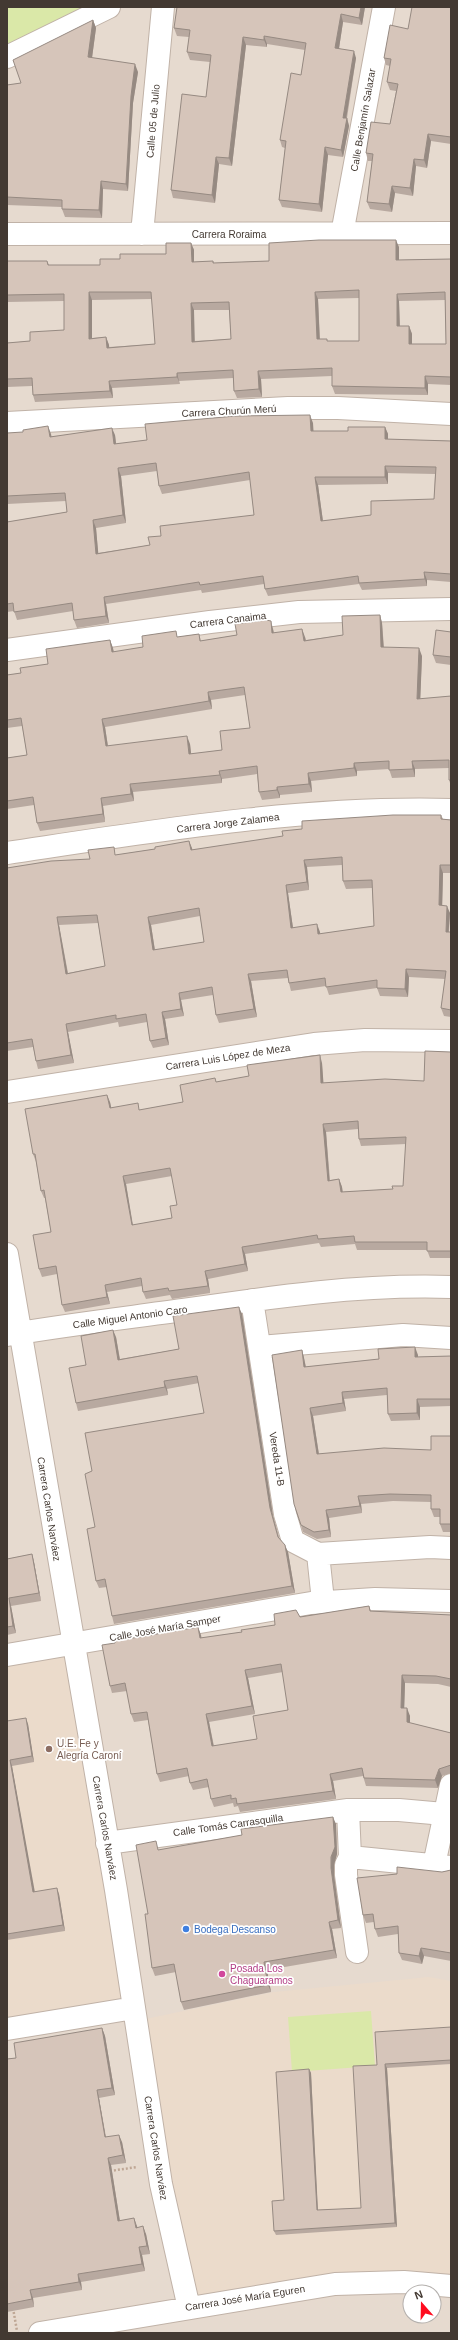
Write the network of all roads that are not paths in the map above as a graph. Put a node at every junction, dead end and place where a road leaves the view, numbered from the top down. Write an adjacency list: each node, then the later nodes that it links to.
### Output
1 (109, 7): 4 (street)
2 (164, 7): 7 (street, Calle 05 de Julio)
3 (384, 7): 8 (street, Calle Benjamín Salazar)
4 (7, 57)
5 (451, 233): 8 (street, Carrera Roraima)
6 (7, 234): 7 (street, Carrera Roraima)
7 (142, 234): 8 (street, Carrera Roraima)
8 (342, 234)
9 (451, 414): 10 (street, Carrera Churún Merú)
10 (7, 423)
11 (451, 609): 12 (street, Carrera Canaima)
12 (7, 650)
13 (451, 810): 14 (street, Carrera Jorge Zalamea)
14 (7, 853)
15 (451, 1041): 16 (street, Carrera Luis López de Meza)
16 (7, 1092)
17 (7, 1254): 20 (street, Carrera Carlos Narváez)
18 (451, 1287): 19 (street, Calle Miguel Antonio Caro)
19 (252, 1300): 20 (street, Calle Miguel Antonio Caro); 22 (street)
20 (14, 1334): 27 (street, Carrera Carlos Narváez)
21 (451, 1338): 22 (street)
22 (260, 1347): 24 (street, Vereda 11-B)
23 (451, 1548): 24 (street)
24 (318, 1554): 25 (street)
25 (323, 1601): 26 (street, Calle José María Samper); 27 (street, Calle José María Samper)
26 (451, 1601)
27 (72, 1644): 28 (street, Calle José María Samper); 32 (street, Carrera Carlos Narváez)
28 (7, 1655)
29 (451, 1785): 31 (street)
30 (348, 1810): 31 (street, Calle Tomás Carrasquilla); 32 (street, Calle Tomás Carrasquilla); 33 (street)
31 (444, 1814): 34 (street)
32 (107, 1843): 36 (street, Carrera Carlos Narváez)
33 (350, 1857): 34 (street); 35 (street)
34 (443, 1866)
35 (357, 1952)
36 (134, 2008): 37 (street); 39 (street, Carrera Carlos Narváez)
37 (7, 2029)
38 (451, 2286): 39 (street, Carrera José María Eguren)
39 (189, 2308): 40 (street, Carrera José María Eguren)
40 (120, 2326): 41 (street, Carrera José María Eguren)
41 (40, 2333)

